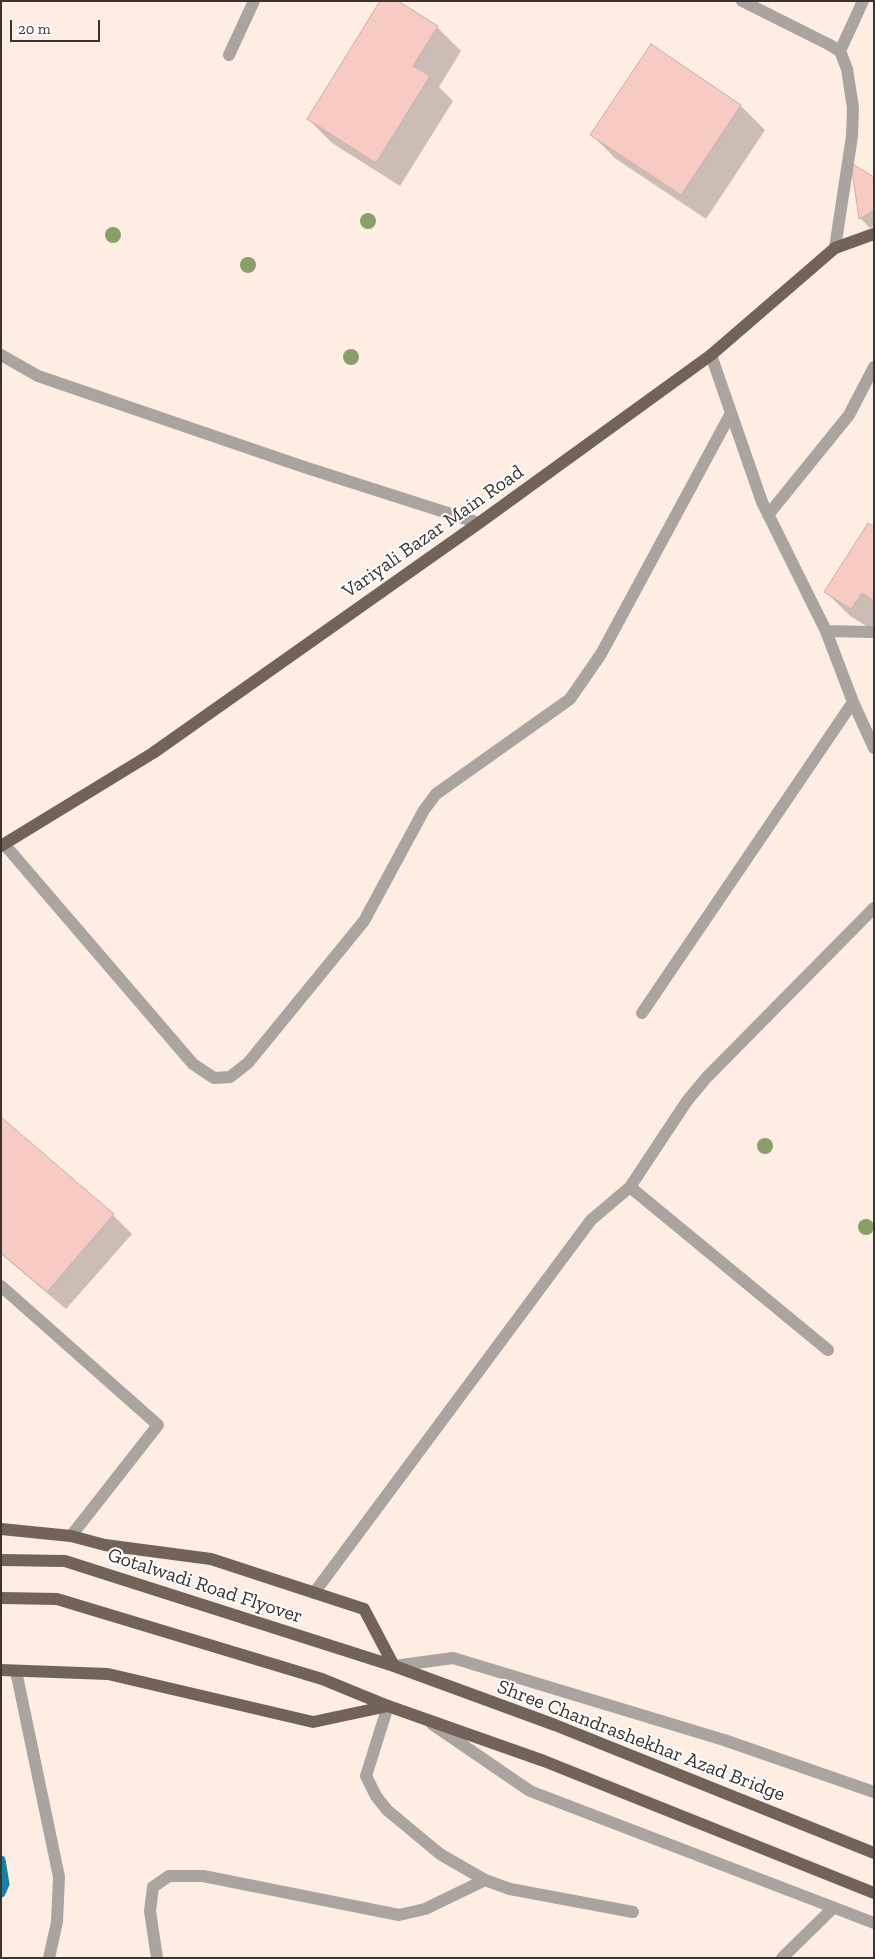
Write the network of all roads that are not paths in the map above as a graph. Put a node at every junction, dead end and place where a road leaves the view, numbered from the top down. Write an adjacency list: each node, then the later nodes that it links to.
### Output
1 (254, 1): 5 (street)
2 (742, 1): 4 (street)
3 (863, 1): 4 (street)
4 (840, 52): 7 (street)
5 (229, 55)
6 (874, 234): 7 (main road, Variyali Bazar Main Road)
7 (835, 248): 9 (main road, Variyali Bazar Main Road)
8 (1, 355): 13 (street)
9 (711, 355): 11 (street); 13 (main road, Variyali Bazar Main Road)
10 (874, 367): 12 (street)
11 (731, 413): 12 (street); 18 (street)
12 (768, 515): 14 (street)
13 (479, 523): 18 (main road, Variyali Bazar Main Road)
14 (826, 631): 15 (street); 16 (street)
15 (874, 632)
16 (853, 702): 17 (street); 20 (street)
17 (874, 748)
18 (3, 845)
19 (874, 908): 21 (street)
20 (642, 1013)
21 (630, 1187): 23 (street); 27 (street)
22 (1, 1286): 25 (street)
23 (828, 1350)
24 (1, 1529): 25 (main road)
25 (71, 1536): 27 (main road)
26 (1, 1560): 29 (main road, Gotalwadi Road Flyover)
27 (314, 1593): 29 (main road)
28 (1, 1598): 32 (main road)
29 (394, 1666): 34 (street); 35 (main road, Shree Chandrashekhar Azad Bridge)
30 (1, 1670): 31 (main road)
31 (16, 1671): 32 (main road); 41 (street)
32 (388, 1706): 33 (main road); 36 (street)
33 (423, 1718): 37 (main road); 38 (street)
34 (874, 1792)
35 (874, 1853)
36 (485, 1880): 39 (street); 42 (street)
37 (874, 1893)
38 (833, 1908): 40 (street); 43 (street)
39 (633, 1912)
40 (874, 1923)
41 (49, 1958)
42 (157, 1958)
43 (782, 1958)

